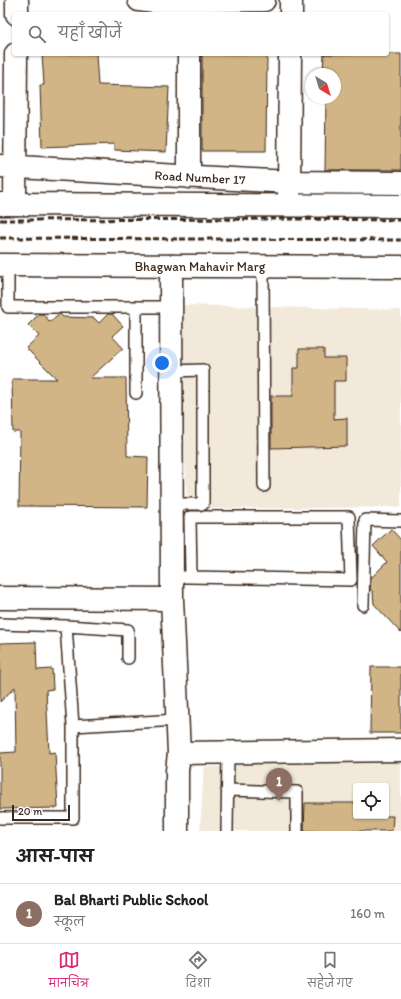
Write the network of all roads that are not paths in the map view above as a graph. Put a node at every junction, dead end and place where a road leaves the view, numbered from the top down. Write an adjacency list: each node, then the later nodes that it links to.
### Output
1 (17, 0): 7 (street)
2 (139, 0): 6 (street)
3 (252, 0): 4 (street); 6 (street)
4 (264, 0)
5 (291, 0): 8 (street)
6 (189, 8)
7 (17, 12)
8 (291, 12)
9 (16, 56): 12 (street)
10 (189, 56): 13 (street)
11 (290, 56): 14 (street)
12 (8, 166): 13 (street, Road Number 17); 16 (street)
13 (189, 177): 14 (street, Road Number 17)
14 (289, 182): 15 (street, Road Number 17); 17 (street)
15 (401, 183)
16 (7, 204): 17 (street)
17 (290, 205): 18 (street)
18 (401, 206)
19 (4, 265): 20 (street, Bhagwan Mahavir Marg); 23 (lane)
20 (171, 266): 21 (street, Bhagwan Mahavir Marg); 24 (street)
21 (263, 266): 22 (street, Bhagwan Mahavir Marg); 27 (lane)
22 (401, 267)
23 (136, 307): 24 (lane); 26 (lane)
24 (171, 307): 25 (street)
25 (171, 371): 28 (street); 28 (lane)
26 (136, 393)
27 (264, 486)
28 (172, 504): 30 (street)
29 (401, 521): 33 (lane)
30 (182, 577): 30 (lane); 32 (street)
31 (0, 598): 32 (street)
32 (172, 599): 37 (street)
33 (363, 605)
34 (0, 624): 35 (lane)
35 (66, 626): 36 (lane); 38 (lane)
36 (128, 658)
37 (178, 720): 38 (lane); 41 (street)
38 (73, 726): 43 (lane)
39 (401, 750): 40 (street)
40 (228, 752): 41 (street); 42 (lane)
41 (179, 753): 44 (street)
42 (227, 790): 45 (lane); 46 (lane)
43 (0, 818)
44 (177, 831)
45 (227, 831)
46 (298, 831)

